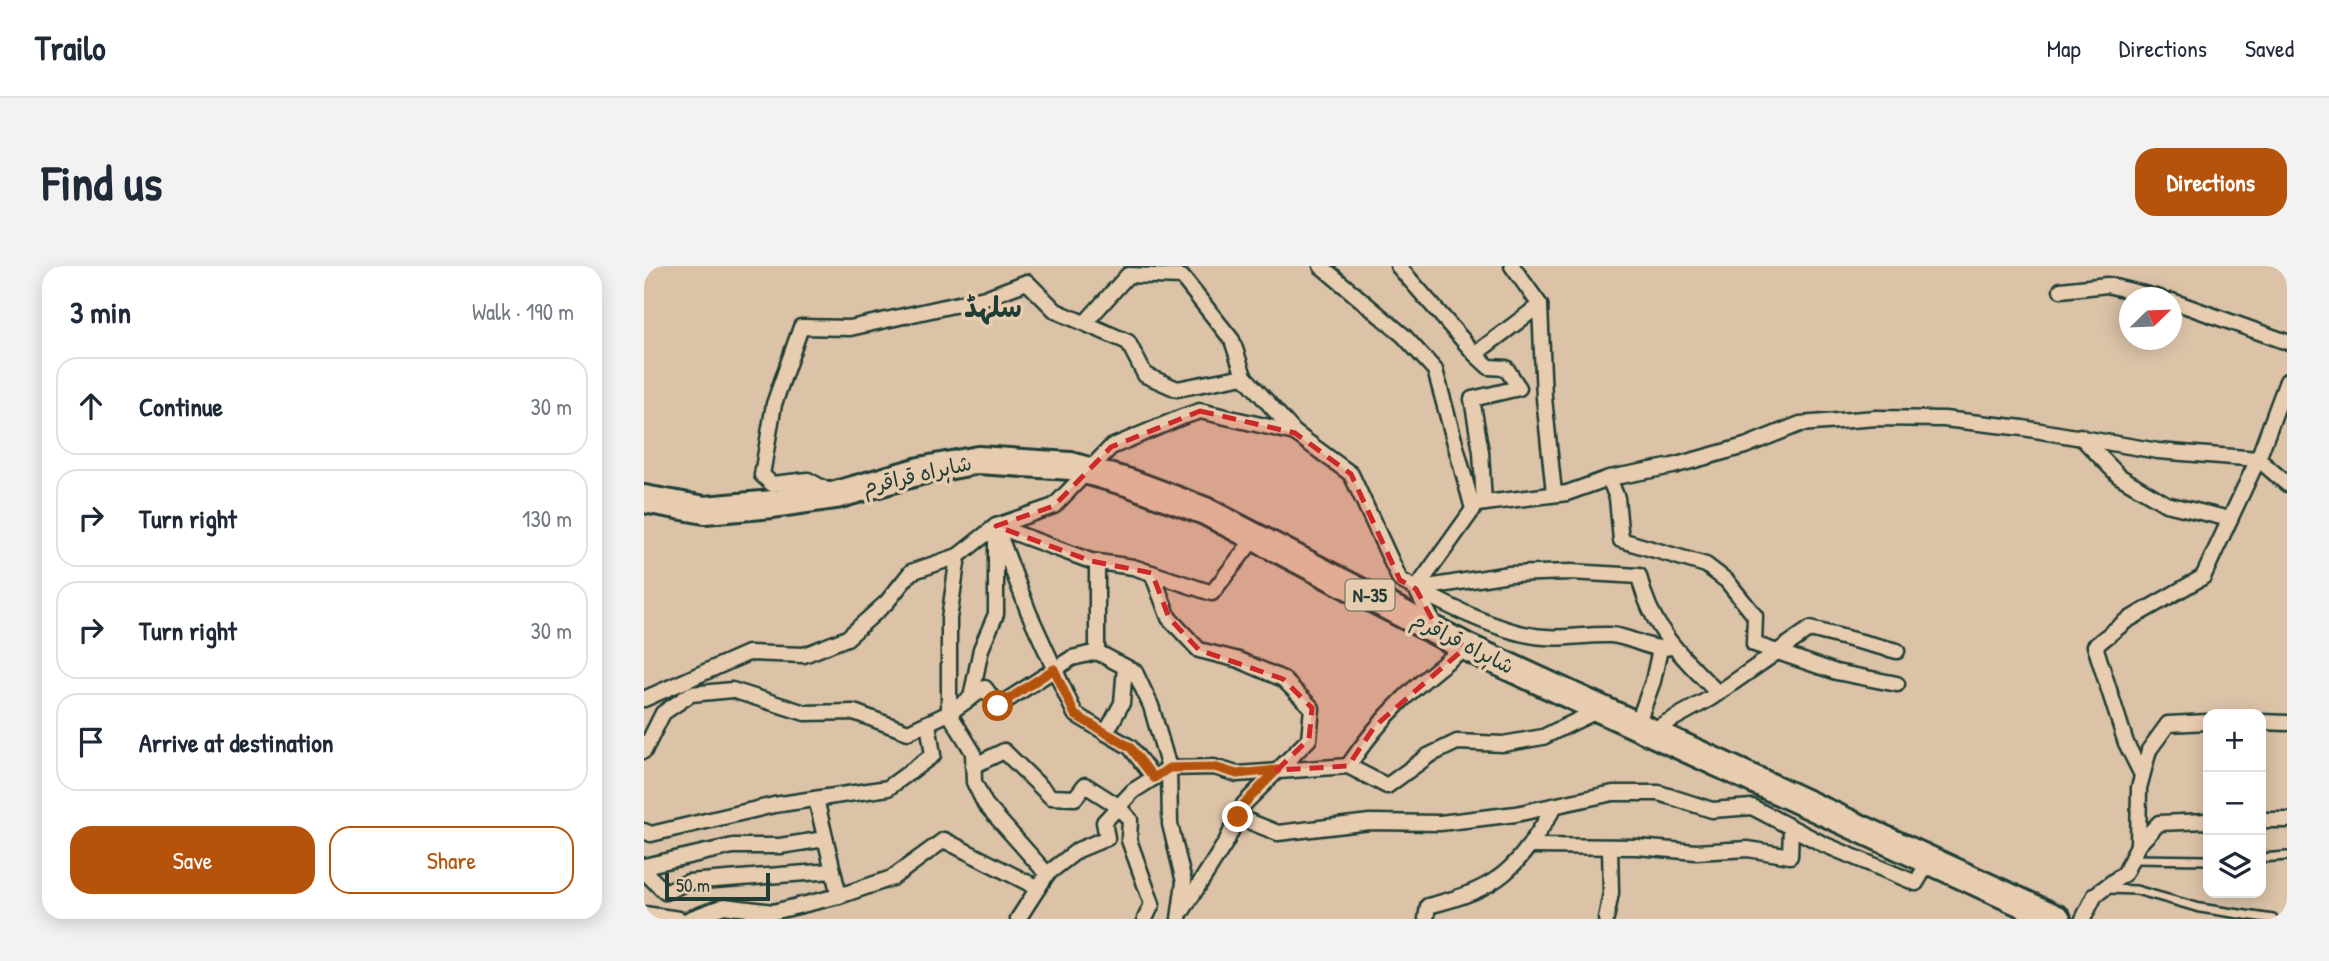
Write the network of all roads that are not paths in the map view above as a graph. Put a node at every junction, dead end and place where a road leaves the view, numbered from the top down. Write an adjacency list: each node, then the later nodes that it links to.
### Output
1 (1321, 266): 22 (street)
2 (1398, 266): 10 (street)
3 (1512, 266): 6 (street)
4 (2119, 288): 5 (street)
5 (2061, 290)
6 (1540, 305): 10 (street); 19 (street)
7 (2182, 305): 9 (street)
8 (1085, 323): 11 (street); 11 (street); 20 (street)
9 (2287, 342)
10 (1475, 354): 22 (street)
11 (1244, 376): 13 (street)
12 (2287, 381): 15 (street)
13 (1295, 433): 16 (street); 29 (street)
14 (2079, 435): 15 (street); 17 (street); 23 (street)
15 (2258, 459): 18 (street); 23 (street)
16 (1089, 471): 20 (highway, شاہراہ قراقرم / N-35); 24 (street); 25 (highway, شاہراہ قراقرم / N-35)
17 (1609, 478): 19 (street); 35 (street)
18 (2287, 484)
19 (1554, 493): 22 (street)
20 (836, 495): 21 (highway, شاہراہ قراقرم / N-35)
21 (644, 499)
22 (1478, 506): 29 (street)
23 (2230, 519): 55 (street)
24 (996, 526): 26 (street); 27 (street); 37 (street); 40 (street)
25 (1256, 536): 28 (street); 30 (highway, شاہراہ قراقرم / N-35)
26 (958, 556): 41 (street); 43 (street)
27 (1097, 562): 28 (street); 34 (street)
28 (1152, 573): 54 (street)
29 (1416, 589): 30 (street); 32 (street); 32 (street)
30 (1439, 632): 31 (highway, شاہراہ قراقرم / N-35)
31 (1466, 646): 42 (highway, شاہراہ قراقرم / N-35); 52 (street)
32 (1666, 648): 39 (street); 48 (street)
33 (1897, 651): 35 (street)
34 (1097, 652): 36 (street); 37 (street)
35 (1776, 653): 38 (street); 39 (street)
36 (1125, 667): 49 (street); 53 (street)
37 (1054, 669): 40 (street); 49 (street)
38 (1897, 684)
39 (1718, 693): 48 (street)
40 (971, 698): 43 (street)
41 (644, 699)
42 (1601, 709): 48 (highway, شاہراہ قراقرم / N-35); 52 (street)
43 (948, 713): 46 (street); 51 (street)
44 (2203, 722): 55 (street)
45 (2266, 722): 47 (street)
46 (928, 723): 50 (street); 57 (street)
47 (2287, 723)
48 (1644, 728): 74 (highway, شاہراہ قراقرم / N-35)
49 (1106, 733): 56 (street)
50 (644, 751)
51 (973, 766): 58 (street); 78 (street)
52 (1348, 766): 54 (street)
53 (1169, 768): 54 (street); 56 (street); 83 (street)
54 (1277, 770): 60 (street)
55 (2142, 775): 67 (street)
56 (1154, 778): 58 (street)
57 (816, 799): 65 (street); 66 (street)
58 (1118, 806): 78 (street); 87 (street)
59 (1555, 806): 60 (street); 64 (street); 68 (street)
60 (1238, 817): 83 (street)
61 (2266, 820): 62 (street)
62 (2287, 820)
63 (2203, 821): 67 (street)
64 (1791, 828): 69 (street); 74 (street)
65 (644, 831)
66 (825, 839): 75 (street); 76 (street)
67 (2138, 845): 72 (street)
68 (1531, 846): 69 (street); 88 (street)
69 (1611, 847): 89 (street)
70 (2287, 856): 71 (lane)
71 (2266, 858)
72 (2131, 859): 73 (lane); 80 (street)
73 (2203, 860)
74 (1928, 861): 90 (highway, شاہراہ قراقرم / N-35)
75 (644, 866)
76 (833, 871): 77 (street); 81 (street)
77 (644, 872)
78 (1047, 874): 79 (street)
79 (1038, 888): 81 (street); 86 (street)
80 (2104, 889): 91 (street); 92 (lane)
81 (839, 897): 85 (street)
82 (644, 914): 84 (street)
83 (1179, 918)
84 (679, 919)
85 (689, 919)
86 (1018, 919)
87 (1145, 919)
88 (1426, 919)
89 (1606, 919)
90 (2057, 919)
91 (2083, 919)
92 (2273, 919)

